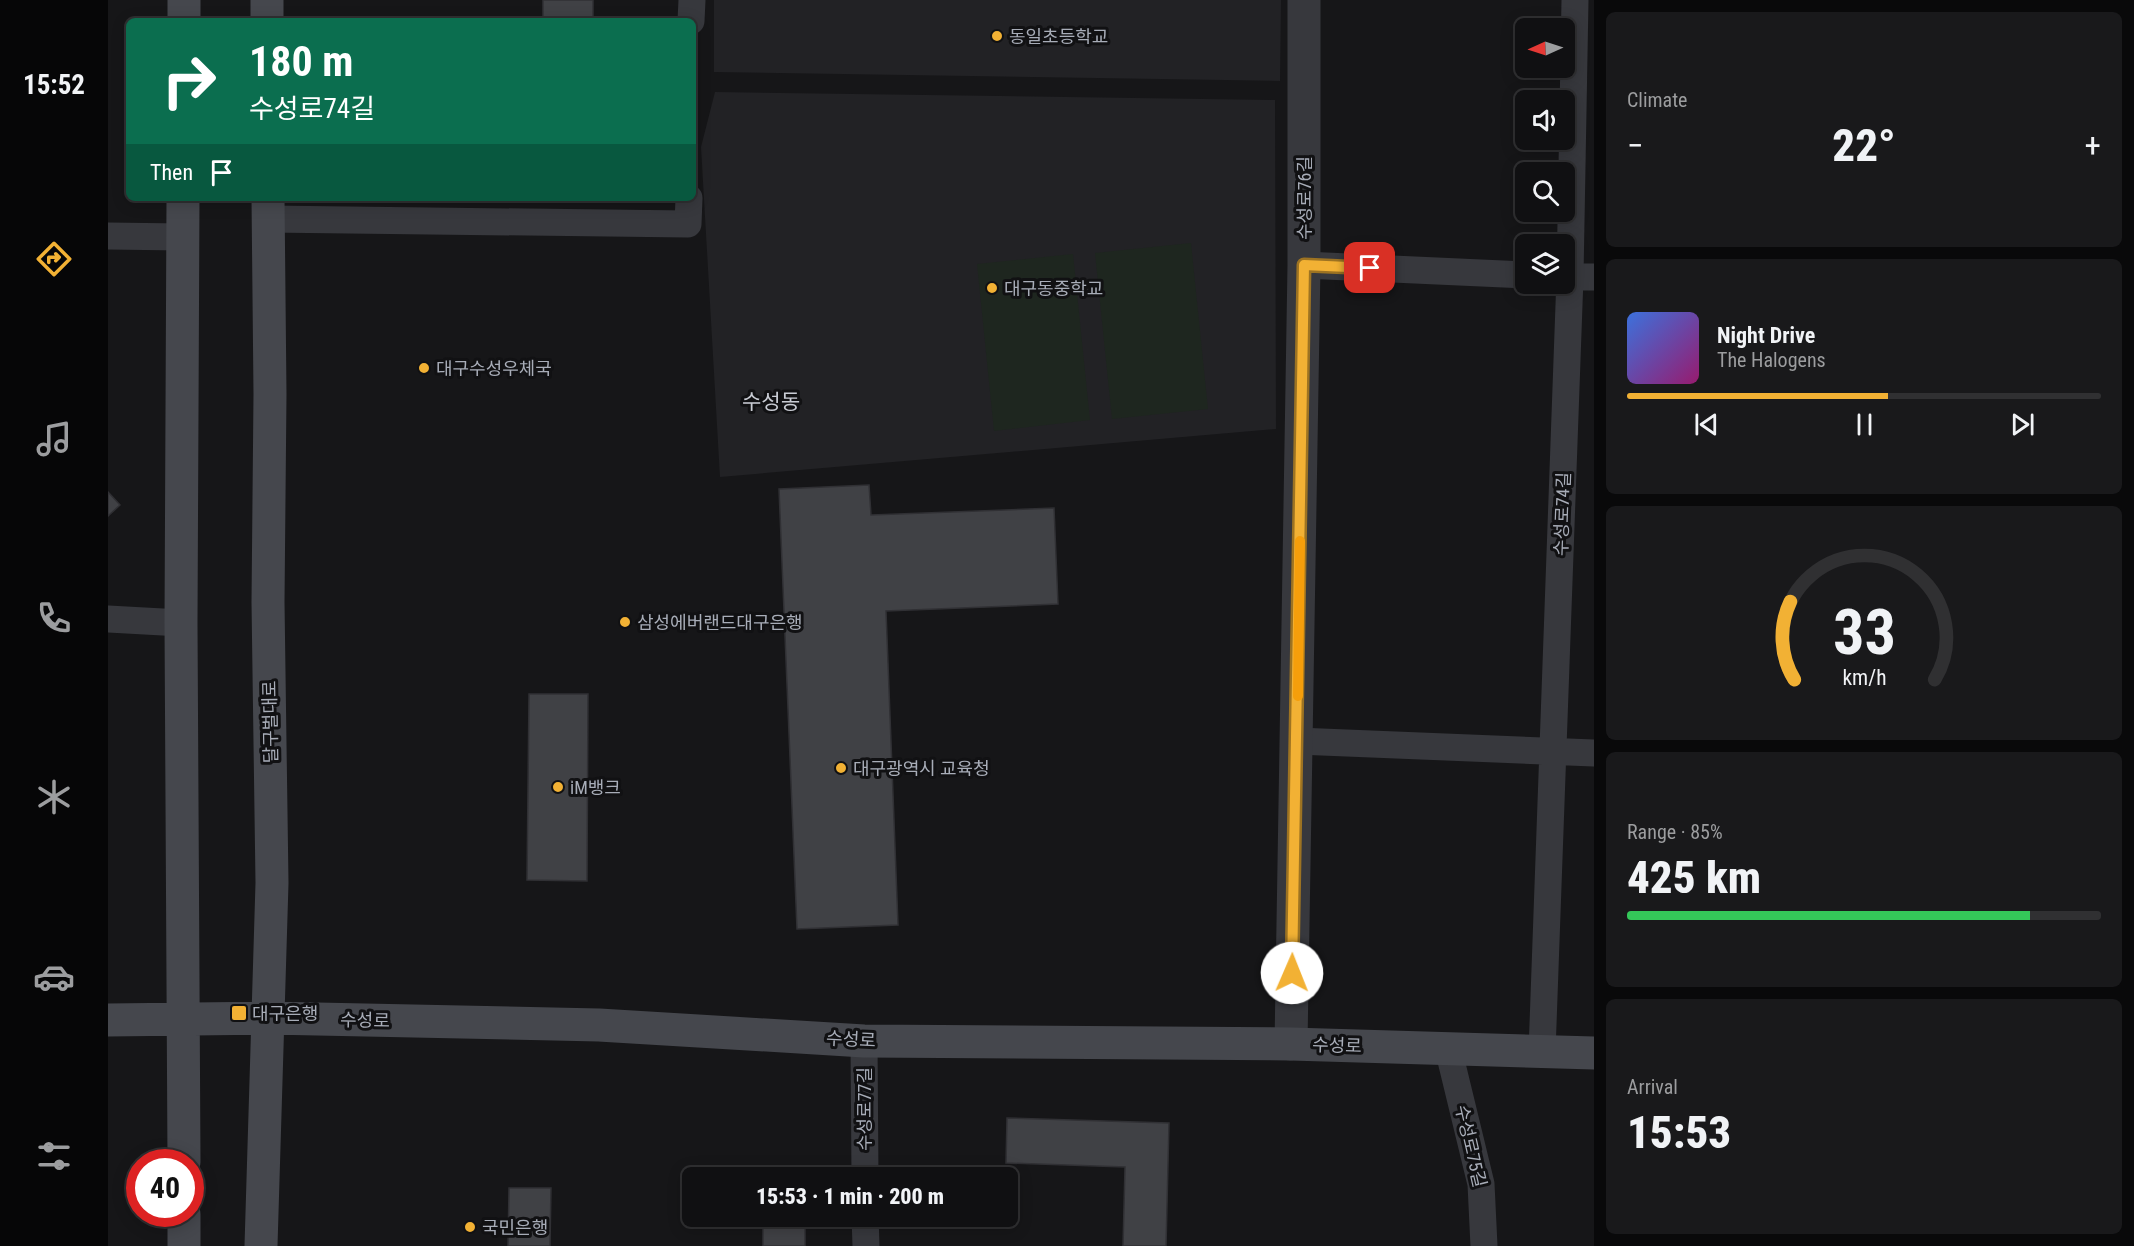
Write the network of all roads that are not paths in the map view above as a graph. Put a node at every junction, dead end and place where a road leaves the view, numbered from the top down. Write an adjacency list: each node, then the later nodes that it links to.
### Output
1 (184, 0): 6 (main road)
2 (267, 0): 7 (main road)
3 (692, 0): 8 (street)
4 (1304, 0): 14 (street, 수성로76길)
5 (1575, 0): 16 (street, 수성로74길)
6 (184, 18)
7 (267, 18)
8 (691, 18)
9 (183, 201): 13 (main road)
10 (689, 201): 11 (street)
11 (268, 208): 22 (main road, 달구벌대로)
12 (108, 236): 13 (street)
13 (182, 237): 18 (main road)
14 (1304, 265): 15 (street); 19 (street, 수성로76길)
15 (1515, 275)
16 (1576, 277): 20 (street, 수성로74길)
17 (108, 619): 18 (street)
18 (181, 623): 24 (main road)
19 (1297, 741): 20 (street); 26 (street, 수성로76길)
20 (1554, 752): 21 (street); 28 (street, 수성로74길)
21 (1594, 753)
22 (268, 1018): 24 (main road, 수성로); 25 (main road, 수성로); 35 (main road, 달구벌대로)
23 (108, 1020): 24 (main road, 수성로)
24 (185, 1020): 30 (main road)
25 (864, 1041): 26 (main road, 수성로); 31 (street, 수성로77길)
26 (1290, 1044): 27 (main road, 수성로)
27 (1448, 1048): 28 (main road, 수성로); 37 (street, 수성로75길)
28 (1542, 1052): 29 (main road, 수성로)
29 (1594, 1053)
30 (184, 1149)
31 (865, 1167)
32 (184, 1227): 34 (main road)
33 (865, 1227): 36 (street)
34 (184, 1246)
35 (261, 1246)
36 (866, 1246)
37 (1484, 1246)

